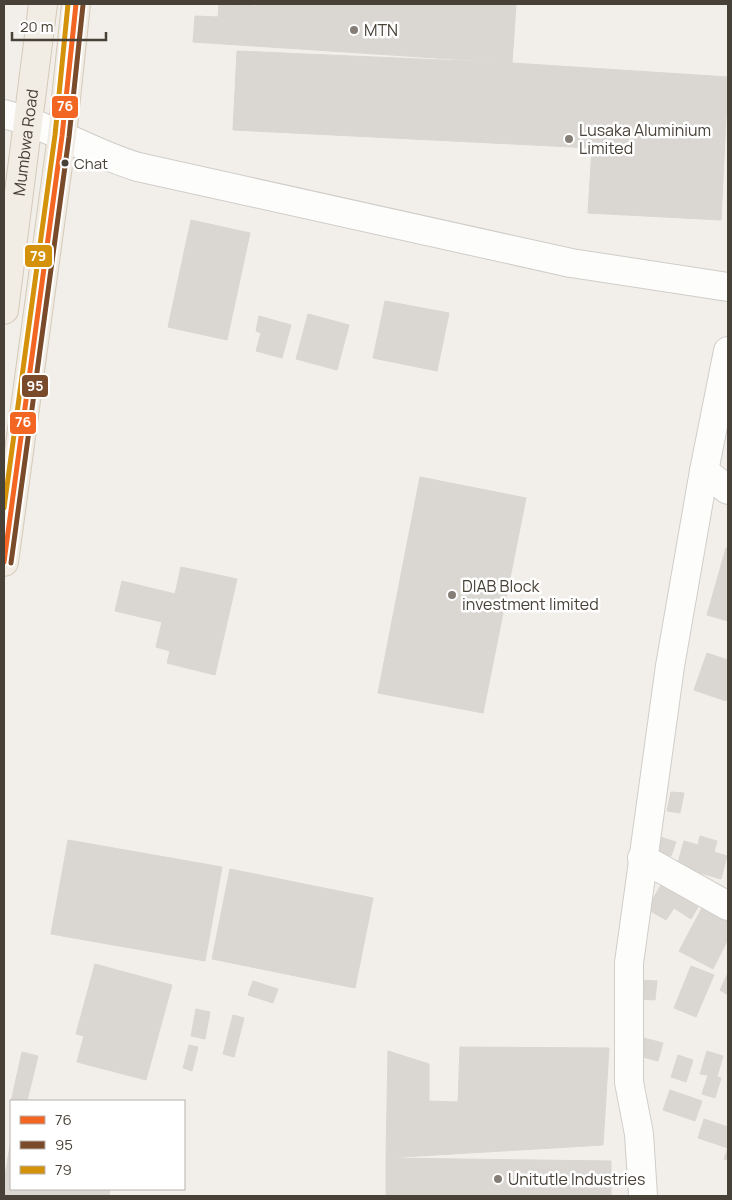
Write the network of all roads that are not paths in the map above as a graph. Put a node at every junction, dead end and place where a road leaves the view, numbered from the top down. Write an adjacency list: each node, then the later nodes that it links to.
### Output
1 (43, 4): 4 (main road, Mumbwa Road)
2 (76, 4): 5 (main road, Mumbwa Road)
3 (4, 114): 4 (street)
4 (29, 123): 5 (street); 7 (main road, Mumbwa Road)
5 (62, 136): 6 (street); 11 (main road, Mumbwa Road)
6 (728, 287)
7 (4, 310)
8 (728, 351): 9 (street)
9 (704, 471): 10 (street); 12 (street)
10 (728, 490)
11 (4, 562)
12 (642, 858): 13 (street); 14 (street)
13 (728, 906)
14 (644, 1196)

